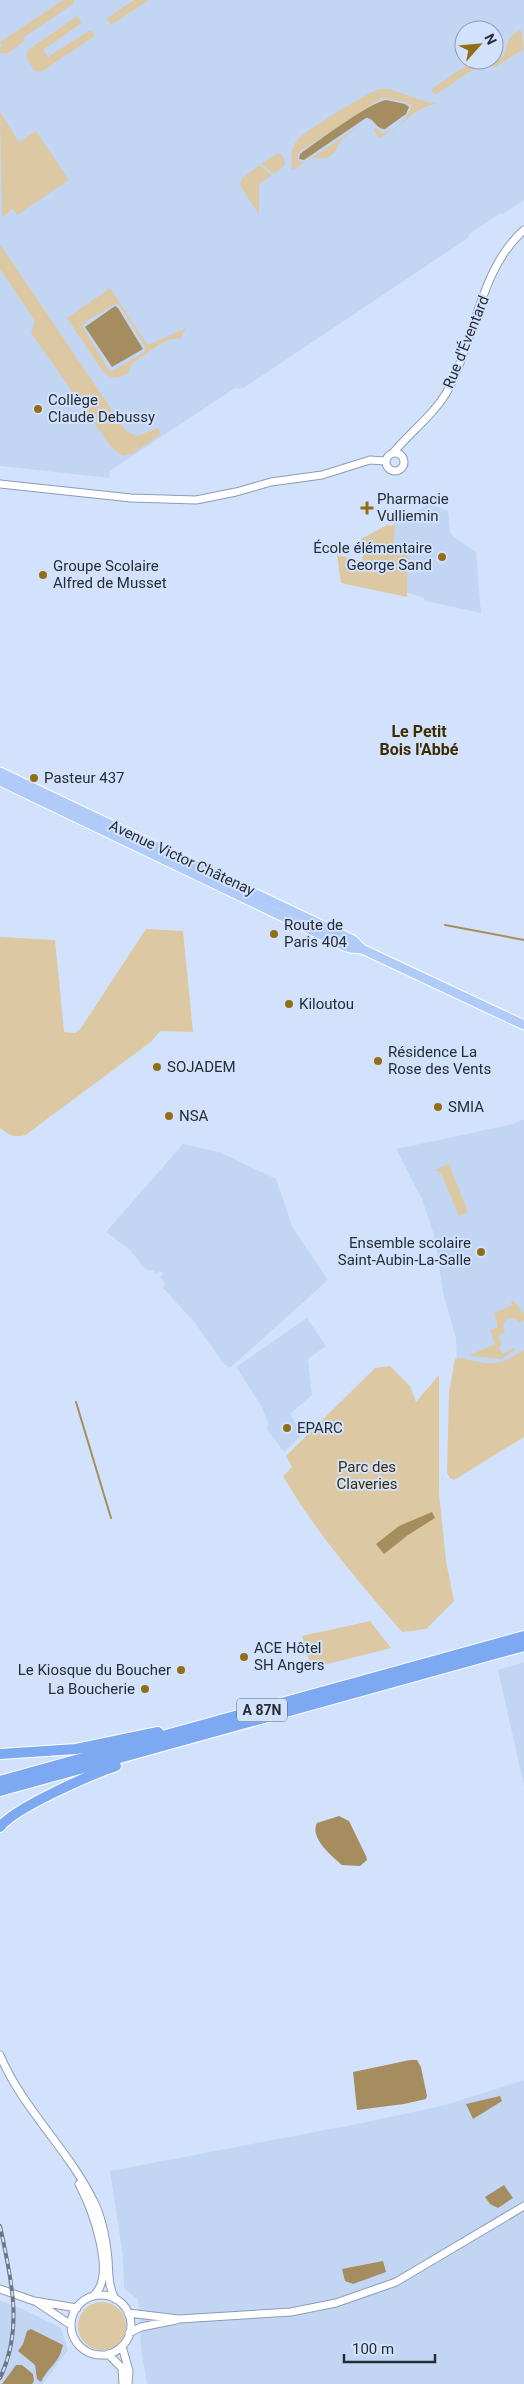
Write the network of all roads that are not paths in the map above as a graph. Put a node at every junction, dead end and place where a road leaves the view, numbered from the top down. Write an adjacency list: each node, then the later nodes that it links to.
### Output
1 (524, 230): 2 (street, Rue d'Éventard)
2 (397, 451): 3 (street); 3 (street)
3 (385, 461): 4 (street)
4 (0, 484)
5 (0, 772): 7 (main road, Avenue Victor Châtenay)
6 (0, 781): 7 (main road, Avenue Victor Châtenay)
7 (53, 801): 8 (main road, Avenue Victor Châtenay)
8 (524, 1025)
9 (524, 1636): 11 (highway, A 87N)
10 (524, 1646): 12 (highway, A 87N)
11 (244, 1715): 13 (highway); 14 (highway, A 87N)
12 (166, 1746): 15 (highway, A 87N); 16 (highway)
13 (0, 1753)
14 (0, 1781)
15 (0, 1791)
16 (0, 1827)
17 (0, 2055): 18 (street)
18 (74, 2169): 21 (street); 22 (street)
19 (524, 2206): 26 (street)
20 (0, 2289): 23 (street)
21 (91, 2297): 22 (street); 24 (street)
22 (115, 2299): 25 (street)
23 (34, 2301): 24 (street); 27 (street)
24 (77, 2308): 27 (street)
25 (128, 2313): 26 (street); 28 (street)
26 (179, 2319): 28 (street)
27 (71, 2325): 30 (street)
28 (129, 2333): 29 (street)
29 (122, 2346): 30 (street); 32 (street)
30 (108, 2354): 31 (street)
31 (123, 2384)
32 (128, 2384)

